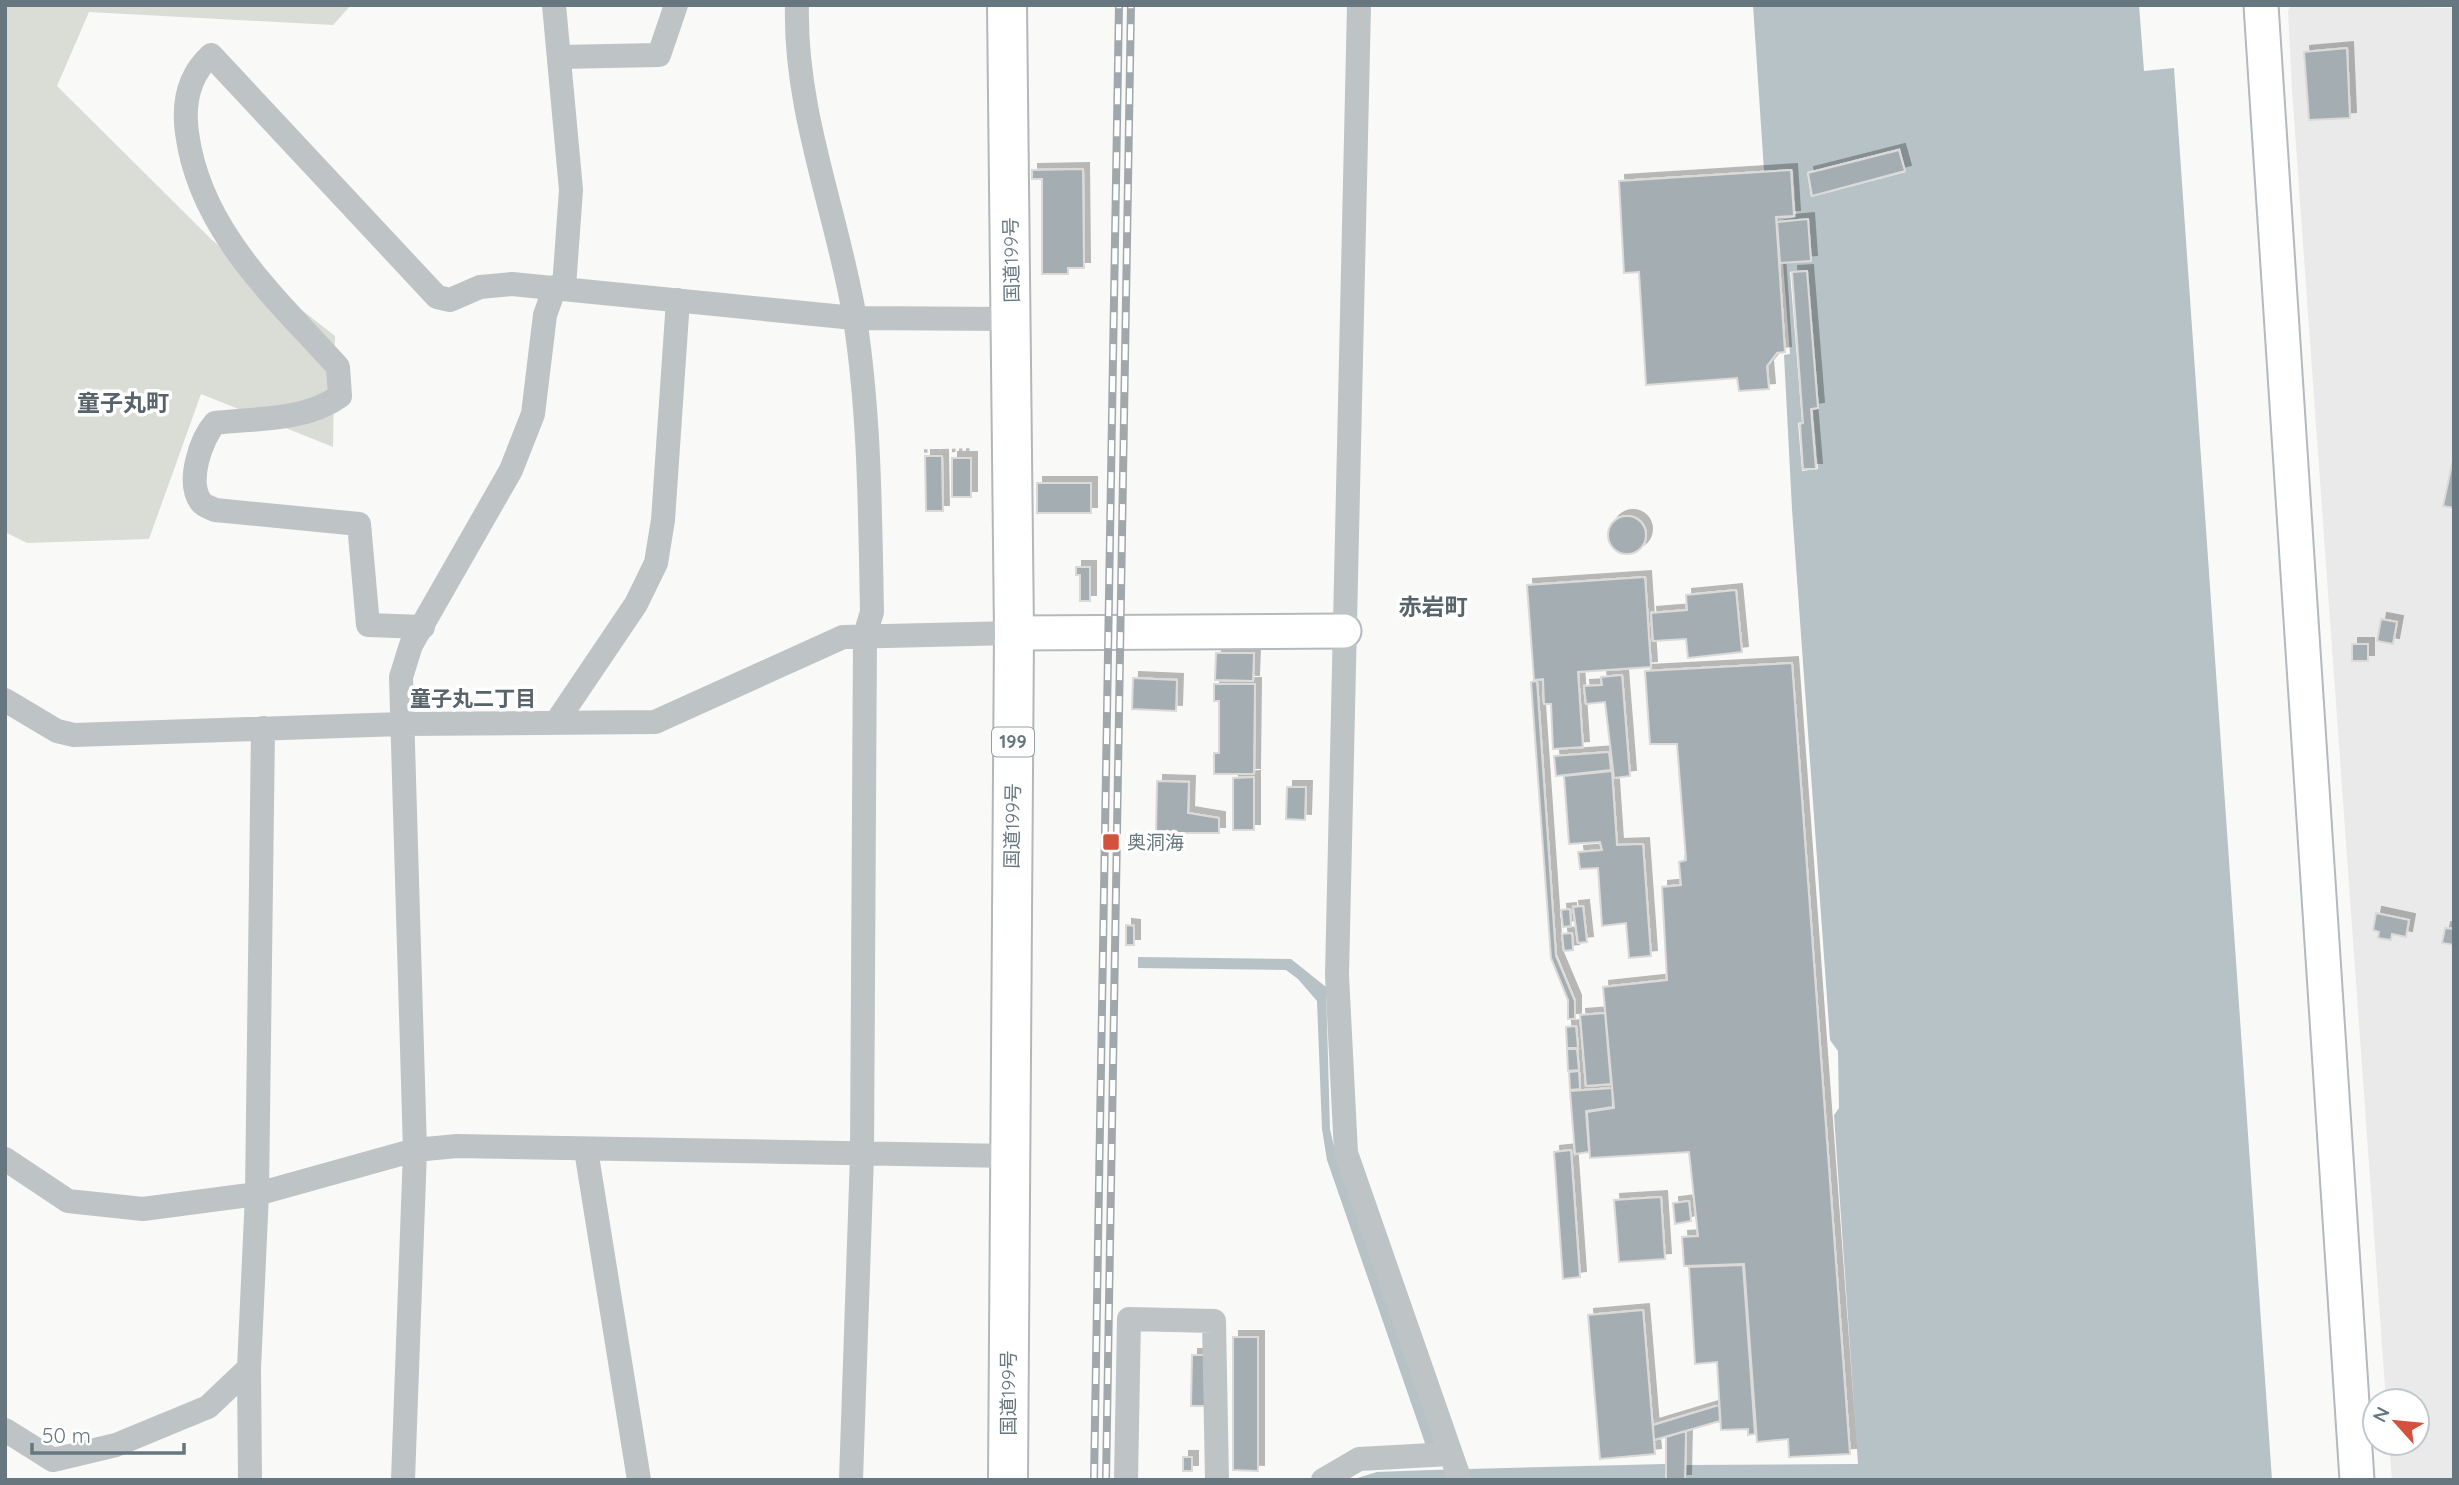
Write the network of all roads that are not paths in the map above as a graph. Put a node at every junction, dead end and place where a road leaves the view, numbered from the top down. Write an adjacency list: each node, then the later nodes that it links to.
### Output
1 (554, 5): 8 (street)
2 (676, 5): 8 (street)
3 (797, 5): 11 (street)
4 (989, 5): 12 (highway, 国道199号 / 199)
5 (1007, 5): 12 (highway, 国道199号 / 199)
6 (1359, 5): 14 (street)
7 (2261, 5): 40 (street)
8 (559, 57): 9 (street)
9 (560, 287): 10 (street); 13 (street); 13 (street)
10 (678, 300): 11 (street); 18 (street)
11 (855, 318): 12 (street); 16 (street)
12 (1002, 319): 15 (highway, 国道199号 / 199)
13 (423, 627): 19 (street)
14 (1344, 631): 15 (street); 29 (street)
15 (1004, 633): 16 (street); 24 (highway, 国道199号 / 199)
16 (865, 635): 18 (street); 23 (street)
17 (5, 700): 20 (street)
18 (557, 721): 19 (street)
19 (401, 724): 20 (street); 21 (street)
20 (263, 728): 26 (street)
21 (415, 1150): 22 (street); 26 (street); 31 (street)
22 (586, 1150): 23 (street); 32 (street)
23 (862, 1155): 24 (street); 33 (street)
24 (1000, 1156): 34 (highway, 国道199号 / 199); 35 (highway, 国道199号 / 199)
25 (5, 1159): 26 (street)
26 (257, 1195): 27 (street)
27 (249, 1368): 28 (street); 30 (street)
28 (5, 1430)
29 (1450, 1454): 38 (street); 39 (street)
30 (250, 1480)
31 (403, 1480)
32 (639, 1480)
33 (851, 1480)
34 (989, 1480)
35 (1007, 1480)
36 (1126, 1480): 37 (street)
37 (1217, 1480)
38 (1323, 1480)
39 (1460, 1480)
40 (2357, 1480)

